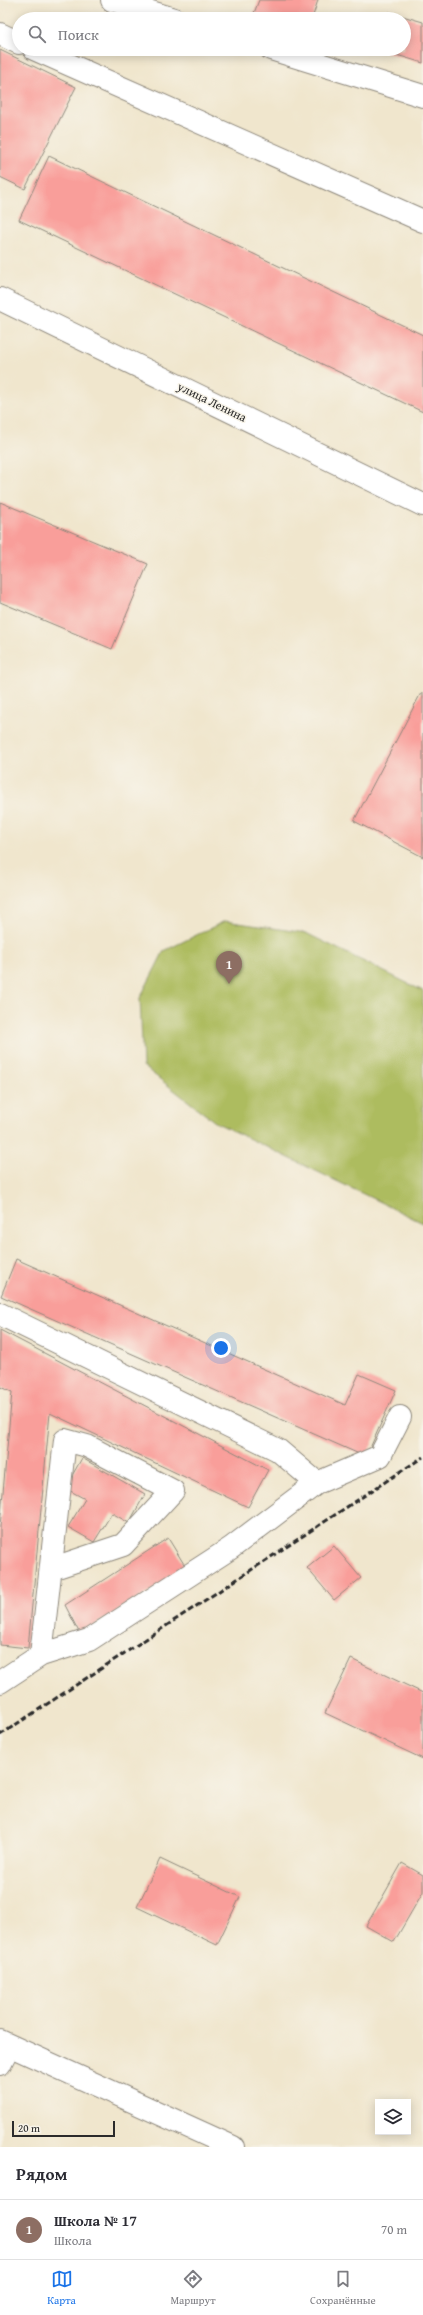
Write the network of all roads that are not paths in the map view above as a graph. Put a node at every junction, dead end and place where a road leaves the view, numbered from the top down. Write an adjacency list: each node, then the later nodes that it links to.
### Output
1 (112, 0): 2 (street)
2 (151, 12)
3 (0, 34): 4 (street)
4 (12, 40)
5 (50, 56): 8 (street)
6 (294, 56): 7 (street)
7 (423, 96)
8 (423, 221)
9 (0, 299): 10 (street, улица Ленина)
10 (423, 505)
11 (0, 1314): 13 (street)
12 (400, 1417): 13 (street)
13 (317, 1483): 15 (street)
14 (52, 1569): 14 (street); 15 (street)
15 (41, 1655): 16 (street)
16 (0, 1682)
17 (3, 2051): 18 (street)
18 (234, 2147)

